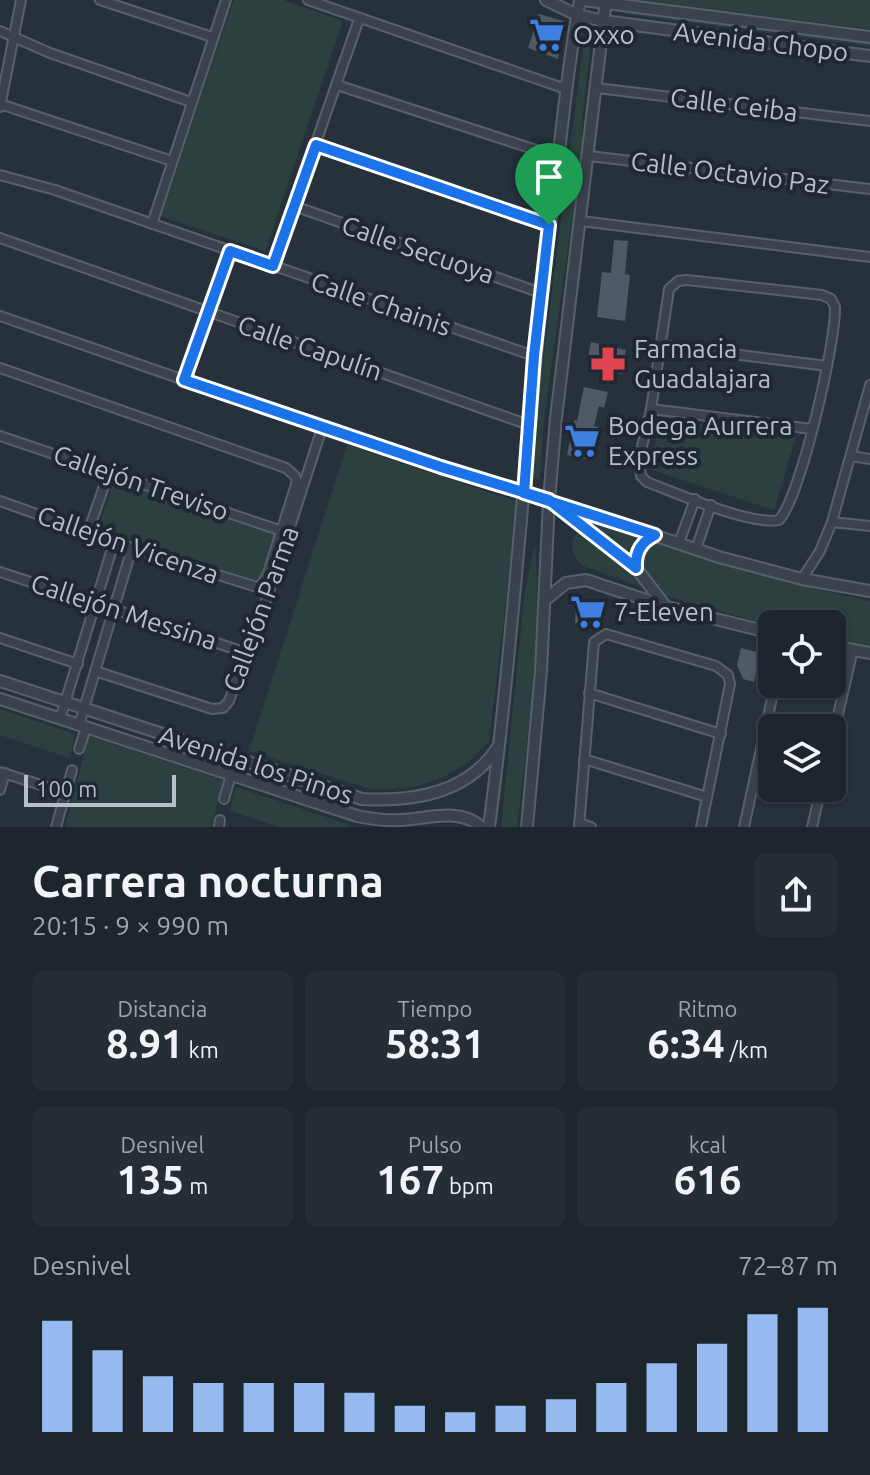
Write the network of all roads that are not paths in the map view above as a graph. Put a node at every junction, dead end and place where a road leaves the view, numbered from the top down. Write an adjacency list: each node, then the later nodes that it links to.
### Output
1 (21, 0): 13 (street)
2 (100, 0): 14 (street)
3 (226, 0): 14 (street)
4 (308, 0): 10 (street)
5 (546, 0): 8 (street, Avenida Chopo)
6 (580, 0): 7 (street, Avenida Chopo); 8 (street, Avenida Chopo); 9 (street)
7 (606, 2): 11 (street); 15 (street, Avenida Chopo)
8 (559, 4): 9 (street, Avenida Chopo)
9 (577, 15): 11 (street, Avenida Chopo); 19 (street)
10 (359, 19): 17 (street); 19 (street)
11 (604, 21): 16 (street, Avenida Chopo); 18 (street)
12 (0, 31): 13 (street)
13 (14, 37): 20 (street); 21 (street)
14 (212, 37): 20 (street)
15 (870, 37)
16 (870, 56)
17 (337, 85): 23 (street); 25 (street)
18 (597, 88): 22 (street, Calle Ceiba); 24 (street)
19 (566, 89): 25 (street)
20 (191, 102): 26 (street)
21 (0, 105): 26 (street)
22 (870, 121)
23 (316, 145): 29 (street); 32 (street)
24 (589, 156): 28 (street, Calle Octavio Paz); 30 (street)
25 (558, 157): 32 (street)
26 (172, 161): 31 (street)
27 (0, 175): 31 (street, Calle Chainis)
28 (870, 189)
29 (294, 206): 36 (street); 37 (street, Calle Secuoya)
30 (581, 221): 35 (street); 56 (street)
31 (152, 224): 34 (street, Calle Chainis)
32 (549, 225): 37 (street)
33 (0, 238): 38 (street, Calle Capulín)
34 (230, 251): 36 (street, Calle Chainis); 38 (street)
35 (870, 257)
36 (273, 266): 41 (street, Calle Chainis)
37 (541, 293): 41 (street)
38 (209, 312): 44 (street); 47 (street, Calle Capulín)
39 (0, 316): 44 (street)
40 (662, 345): 42 (street); 42 (street); 46 (street)
41 (534, 356): 47 (street)
42 (827, 366): 49 (street)
43 (0, 368): 61 (street)
44 (184, 380): 48 (street)
45 (870, 391): 51 (street)
46 (651, 409): 49 (street); 55 (street)
47 (529, 425): 54 (street)
48 (322, 428): 54 (street); 80 (street, Callejón Parma)
49 (812, 429): 58 (street)
50 (0, 436): 53 (street, Callejón Treviso)
51 (851, 456): 52 (street); 59 (street)
52 (870, 459)
53 (109, 472): 61 (street, Callejón Treviso); 62 (street)
54 (524, 493): 56 (street); 94 (street)
55 (695, 499): 58 (street); 65 (street)
56 (549, 500): 63 (street); 68 (street); 72 (street)
57 (0, 501): 62 (street, Callejón Vicenza)
58 (711, 505): 67 (street)
59 (832, 522): 60 (street); 70 (street)
60 (870, 526)
61 (282, 531): 66 (street, Callejón Vicenza)
62 (88, 532): 64 (street, Callejón Vicenza)
63 (655, 535): 65 (street); 68 (street)
64 (114, 542): 66 (street, Callejón Vicenza); 73 (street)
65 (679, 543): 67 (street)
66 (132, 548): 75 (street)
67 (696, 549): 70 (street)
68 (636, 568): 74 (street)
69 (0, 572): 73 (street, Callejón Messina)
70 (802, 579): 71 (street)
71 (870, 591)
72 (545, 600): 74 (street); 111 (street)
73 (97, 602): 75 (street, Callejón Messina); 82 (street)
74 (667, 607): 76 (street)
75 (114, 608): 80 (street, Callejón Messina); 83 (street)
76 (758, 630)
77 (0, 638): 82 (street)
78 (846, 649): 79 (street)
79 (853, 650): 81 (street); 90 (street)
80 (247, 653): 83 (street, Callejón Parma)
81 (870, 653)
82 (78, 664): 88 (street)
83 (95, 671): 89 (street)
84 (0, 681): 88 (street, Avenida los Pinos)
85 (589, 693): 93 (street); 93 (street); 96 (street)
86 (772, 698): 114 (street)
87 (0, 699): 91 (street, Avenida los Pinos)
88 (66, 703): 89 (street, Avenida los Pinos); 91 (street)
89 (84, 709): 92 (street); 104 (street, Avenida los Pinos)
90 (838, 714)
91 (60, 719): 92 (street, Avenida los Pinos)
92 (82, 726): 95 (street); 99 (street, Avenida los Pinos)
93 (721, 734): 102 (street)
94 (500, 743): 104 (street, Avenida los Pinos); 110 (street)
95 (79, 749)
96 (584, 759): 102 (street); 107 (street)
97 (72, 770): 101 (street)
98 (2, 772): 100 (street); 101 (street)
99 (231, 775): 103 (street); 106 (street, Avenida los Pinos)
100 (0, 790)
101 (66, 793): 108 (street)
102 (707, 797): 113 (street)
103 (224, 799)
104 (398, 801): 106 (street)
105 (818, 802): 115 (street)
106 (399, 820): 109 (street, Avenida los Pinos)
107 (579, 825): 112 (street)
108 (56, 827)
109 (481, 827)
110 (489, 827)
111 (527, 827)
112 (591, 827)
113 (701, 827)
114 (744, 827)
115 (812, 827)

